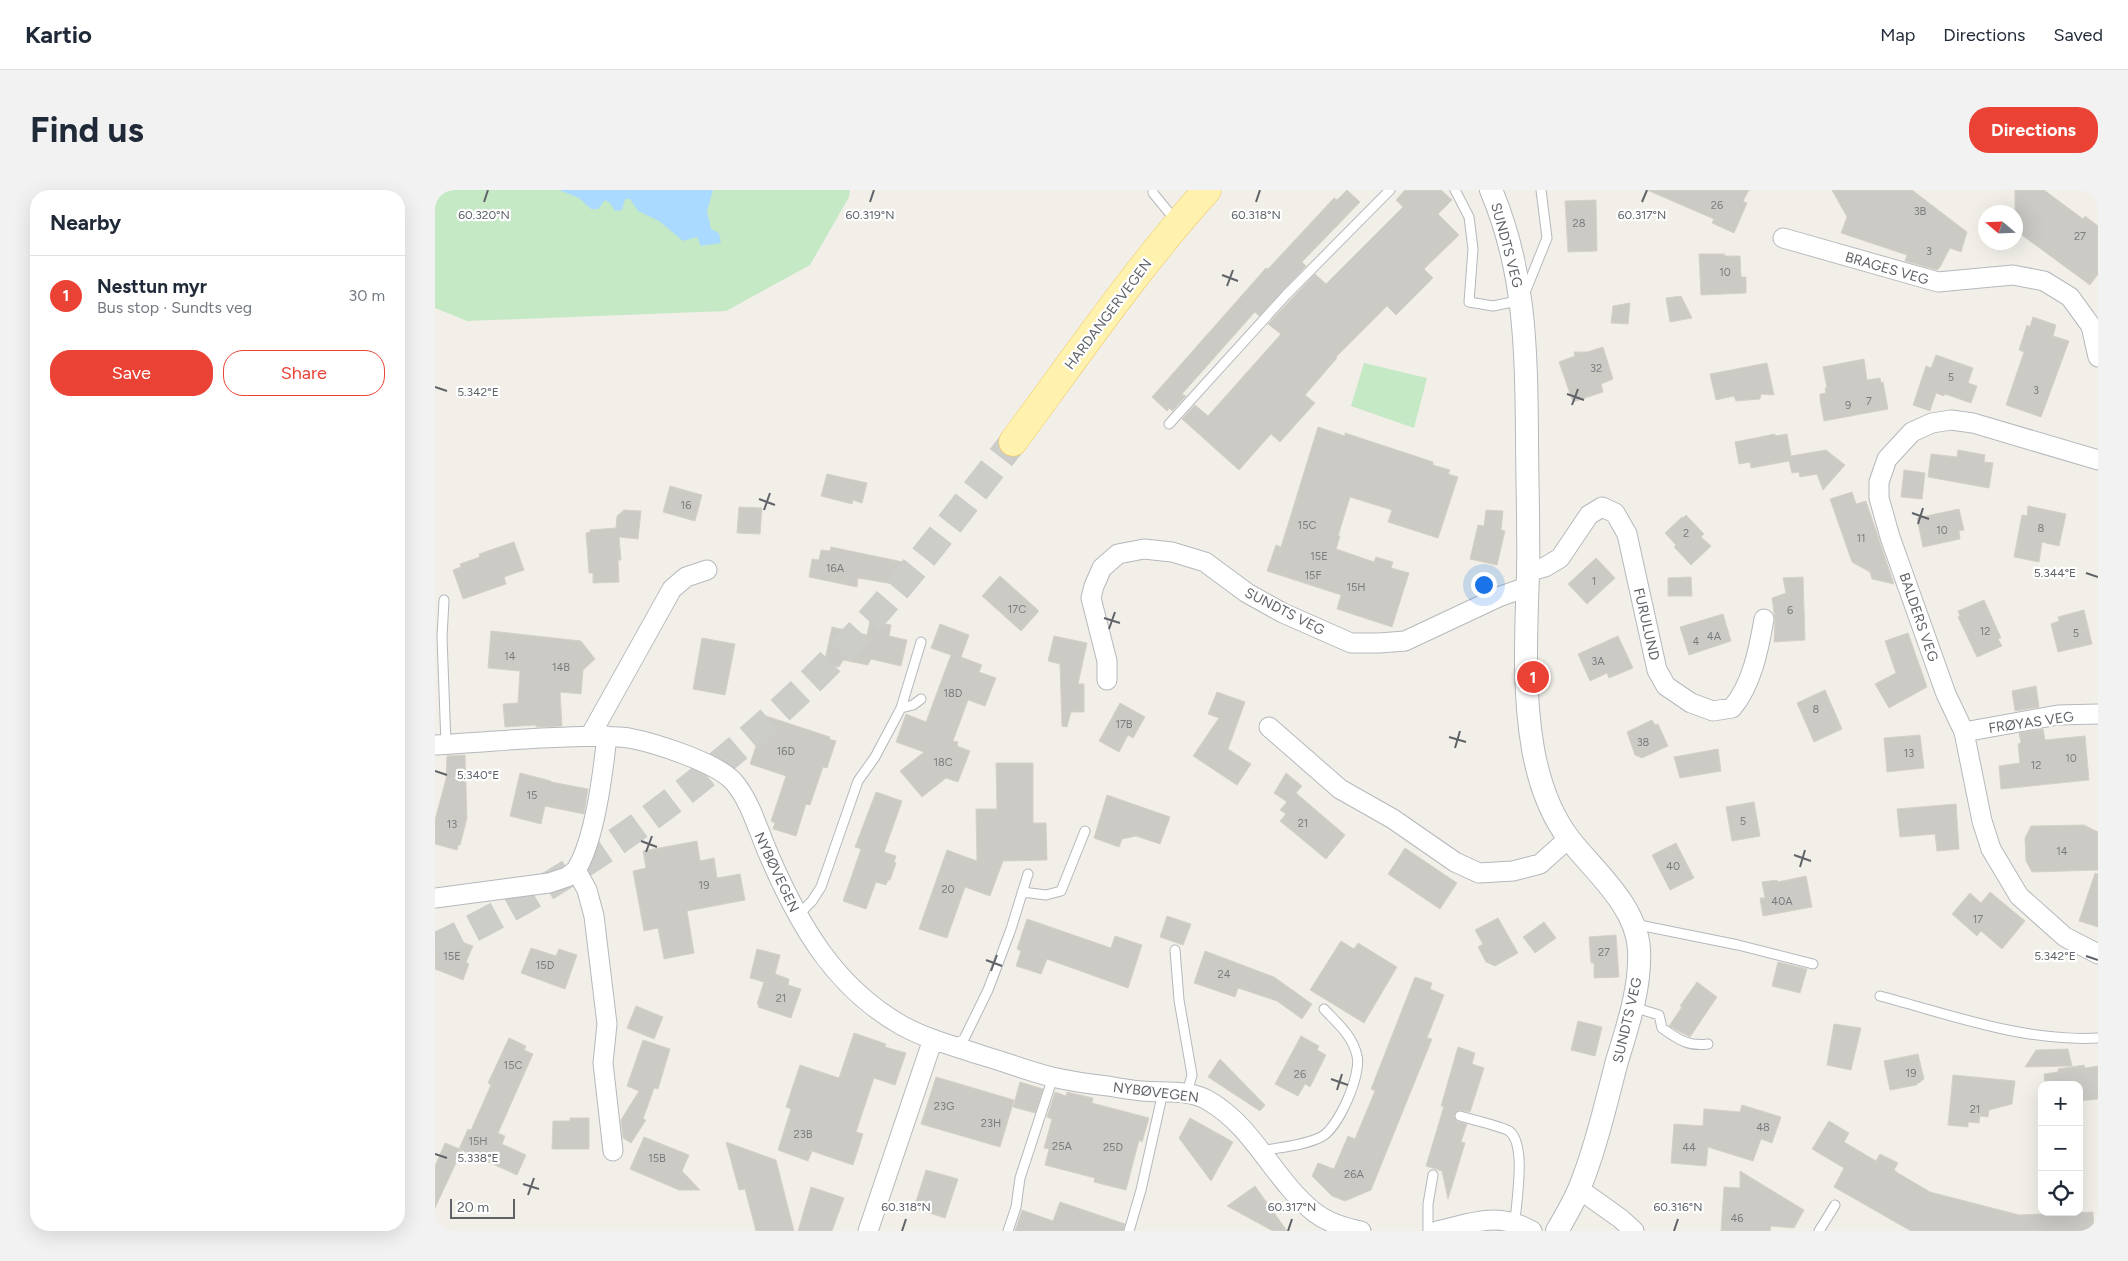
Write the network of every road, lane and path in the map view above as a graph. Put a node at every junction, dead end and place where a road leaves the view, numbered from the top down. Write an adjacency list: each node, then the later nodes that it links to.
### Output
1 (1153, 190): 7 (lane)
2 (1207, 190): 7 (main road, HARDANGERVEGEN)
3 (1390, 190): 11 (lane)
4 (1455, 190): 9 (lane, SUNDTS VEG)
5 (1491, 190): 9 (street, SUNDTS VEG)
6 (1541, 190): 9 (lane, SUNDTS VEG)
7 (1178, 223): 12 (main road, HARDANGERVEGEN)
8 (1783, 238): 10 (street, BRAGES VEG)
9 (1522, 300): 15 (street, SUNDTS VEG)
10 (2098, 357)
11 (1169, 424)
12 (1013, 442)
13 (2098, 460): 24 (street, BALDERS VEG)
14 (707, 570): 25 (street)
15 (1527, 580): 17 (street, FURULUND); 19 (street, SUNDTS VEG); 28 (street, SUNDTS VEG)
16 (444, 600): 26 (lane)
17 (1764, 619)
18 (921, 642): 21 (lane)
19 (1107, 680)
20 (921, 699): 21 (lane)
21 (901, 708): 33 (lane)
22 (2098, 714): 24 (street, FRØYAS VEG)
23 (1269, 727): 28 (street)
24 (1964, 732): 36 (street, BALDERS VEG)
25 (598, 736): 26 (street, NYBØVEGEN); 29 (street); 33 (street, NYBØVEGEN)
26 (440, 744)
27 (1085, 831): 31 (lane)
28 (1569, 838): 34 (street, SUNDTS VEG)
29 (576, 870): 32 (street); 49 (street)
30 (1028, 874): 31 (lane)
31 (1022, 892): 44 (lane)
32 (435, 898)
33 (798, 915): 42 (street, NYBØVEGEN)
34 (1634, 924): 37 (lane); 39 (street, SUNDTS VEG)
35 (1175, 950): 47 (lane)
36 (2098, 954)
37 (1813, 964)
38 (1880, 996): 41 (lane)
39 (1633, 1007): 43 (lane); 52 (street, SUNDTS VEG)
40 (1324, 1010): 50 (lane)
41 (2098, 1038)
42 (933, 1039): 44 (street, NYBØVEGEN); 55 (street)
43 (1708, 1044)
44 (953, 1046): 45 (street, NYBØVEGEN)
45 (1053, 1077): 46 (street, NYBØVEGEN); 56 (lane)
46 (1163, 1092): 47 (street, NYBØVEGEN); 57 (lane)
47 (1187, 1093): 50 (street, NYBØVEGEN)
48 (1461, 1116): 54 (lane)
49 (613, 1151)
50 (1261, 1151): 58 (street, NYBØVEGEN)
51 (1433, 1175): 59 (lane)
52 (1579, 1189): 62 (street, SUNDTS VEG); 63 (street)
53 (1835, 1205): 64 (lane)
54 (1515, 1222): 60 (street); 61 (street)
55 (868, 1231)
56 (1008, 1231)
57 (1129, 1231)
58 (1361, 1231)
59 (1428, 1231)
60 (1437, 1231)
61 (1532, 1231)
62 (1557, 1231)
63 (1634, 1231)
64 (1819, 1231)

